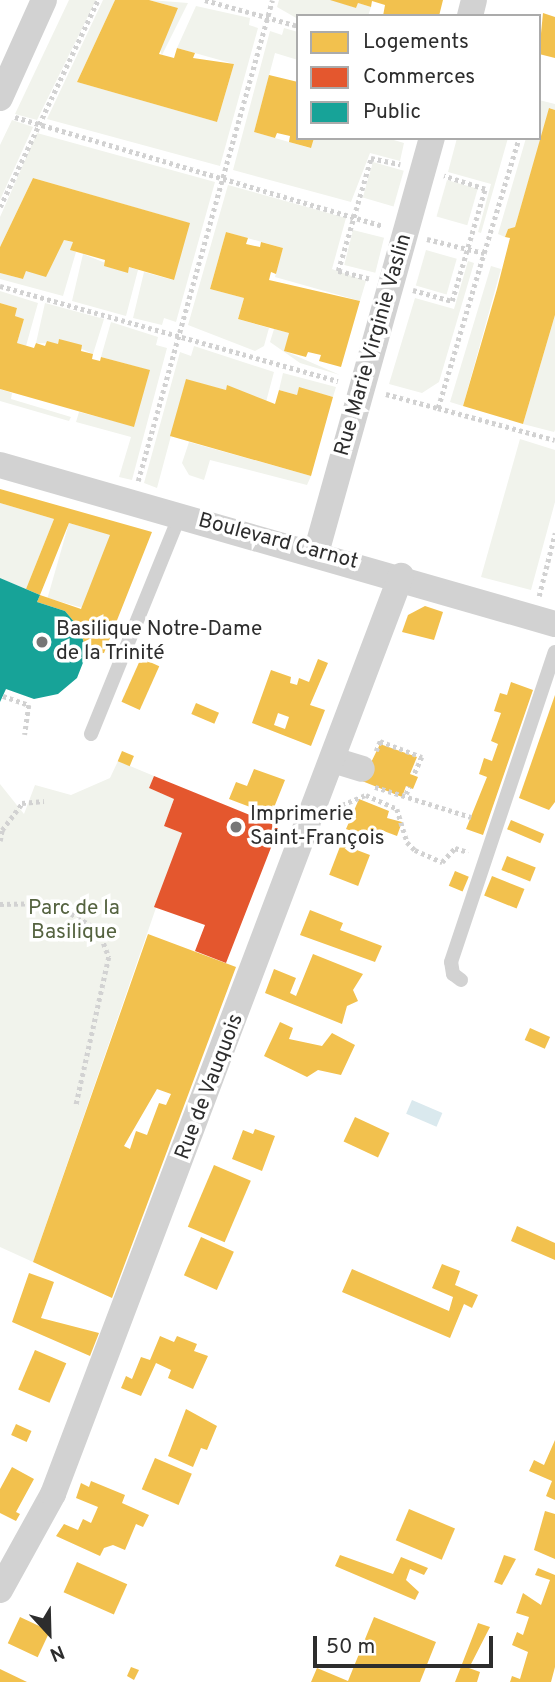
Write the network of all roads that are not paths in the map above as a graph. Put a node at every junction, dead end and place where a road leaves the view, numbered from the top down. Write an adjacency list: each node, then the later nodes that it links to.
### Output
1 (44, 0): 2 (street)
2 (5, 107)
3 (431, 140): 6 (street, Rue Marie Virginie Vaslin)
4 (0, 465): 5 (street, Boulevard Carnot)
5 (180, 515): 6 (street, Boulevard Carnot); 10 (lane)
6 (316, 552): 7 (street, Boulevard Carnot)
7 (401, 576): 8 (street, Boulevard Carnot); 11 (street, Rue de Vauquois)
8 (555, 624)
9 (555, 652): 13 (lane)
10 (91, 734)
11 (332, 760): 12 (street); 14 (street, Rue de Vauquois)
12 (369, 769)
13 (461, 980)
14 (0, 1590)

